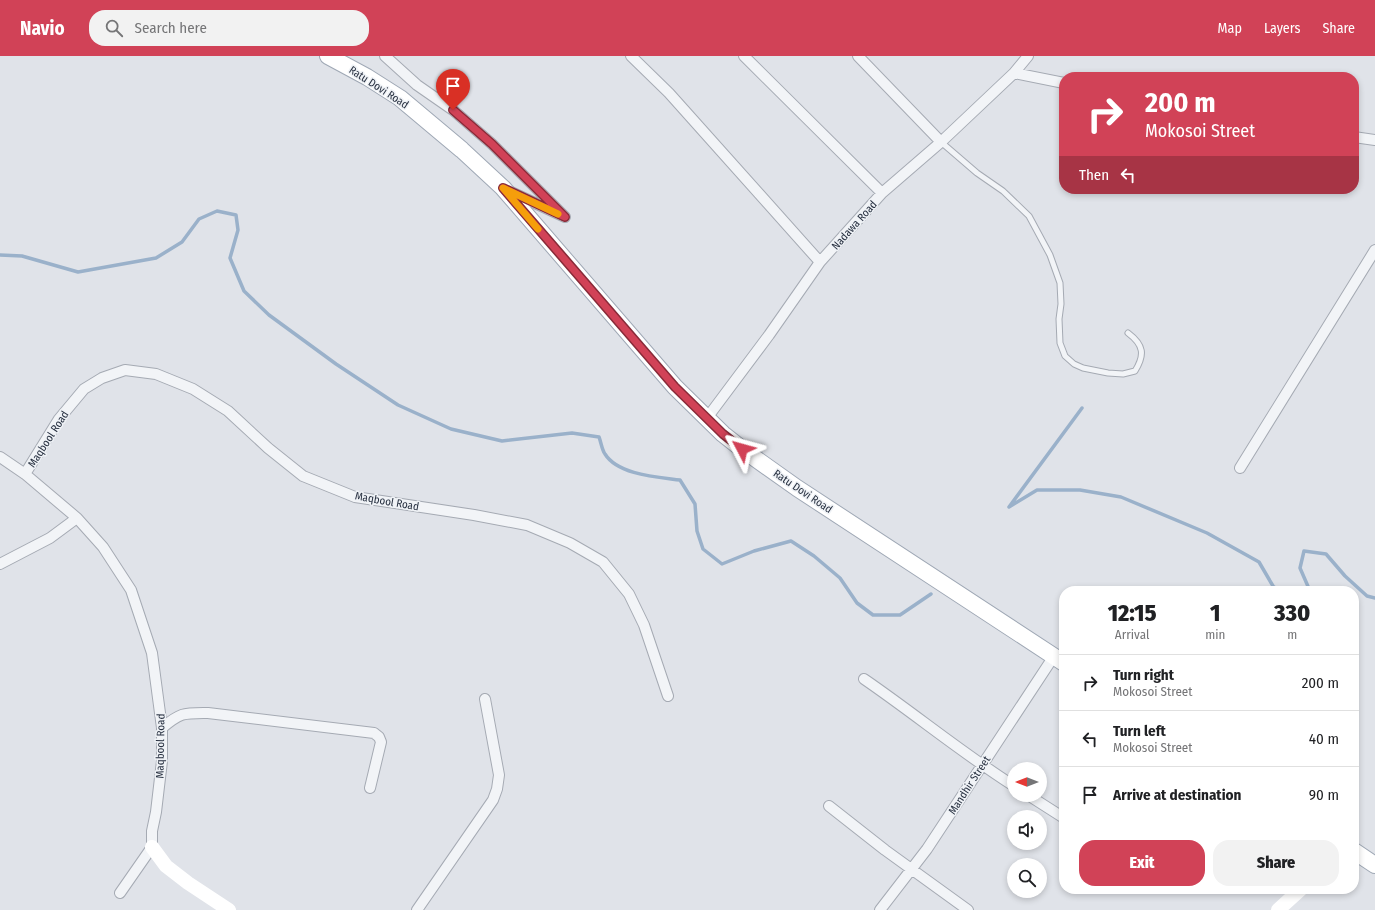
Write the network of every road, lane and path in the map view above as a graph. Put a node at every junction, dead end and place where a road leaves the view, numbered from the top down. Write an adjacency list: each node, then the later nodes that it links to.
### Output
1 (328, 56): 12 (main road, Ratu Dovi Road)
2 (385, 56): 12 (street)
3 (631, 56): 15 (street)
4 (744, 56): 13 (street)
5 (858, 56): 11 (street)
6 (1028, 56): 7 (street, Nadawa Road)
7 (1014, 73): 8 (street); 11 (street, Nadawa Road)
8 (1059, 82)
9 (1359, 137): 10 (street)
10 (1375, 140)
11 (941, 142): 13 (street, Nadawa Road); 16 (lane)
12 (503, 188): 17 (main road, Ratu Dovi Road)
13 (882, 193): 15 (street, Nadawa Road)
14 (1375, 250): 19 (street)
15 (820, 262): 17 (street, Nadawa Road)
16 (1128, 333)
17 (707, 418): 23 (main road, Ratu Dovi Road)
18 (0, 457): 20 (street, Maqbool Road)
19 (1240, 468)
20 (25, 474): 21 (street, Maqbool Road); 25 (street, Maqbool Road)
21 (77, 518): 22 (street); 27 (street, Maqbool Road)
22 (0, 564)
23 (1059, 659): 28 (street, Mandhir Street)
24 (864, 679): 28 (street)
25 (668, 696)
26 (485, 699): 41 (street)
27 (162, 728): 30 (street); 34 (street, Maqbool Road)
28 (982, 766): 29 (street); 37 (street, Mandhir Street)
29 (1007, 782)
30 (370, 788)
31 (1039, 802): 33 (street)
32 (829, 806): 37 (street)
33 (1059, 815)
34 (152, 847): 38 (street); 40 (street)
35 (1359, 854): 36 (main road)
36 (1375, 865)
37 (912, 870): 42 (street, Mandhir Street); 43 (street)
38 (120, 893)
39 (1296, 894): 44 (street)
40 (230, 910)
41 (417, 910)
42 (880, 910)
43 (968, 910)
44 (1278, 910)

